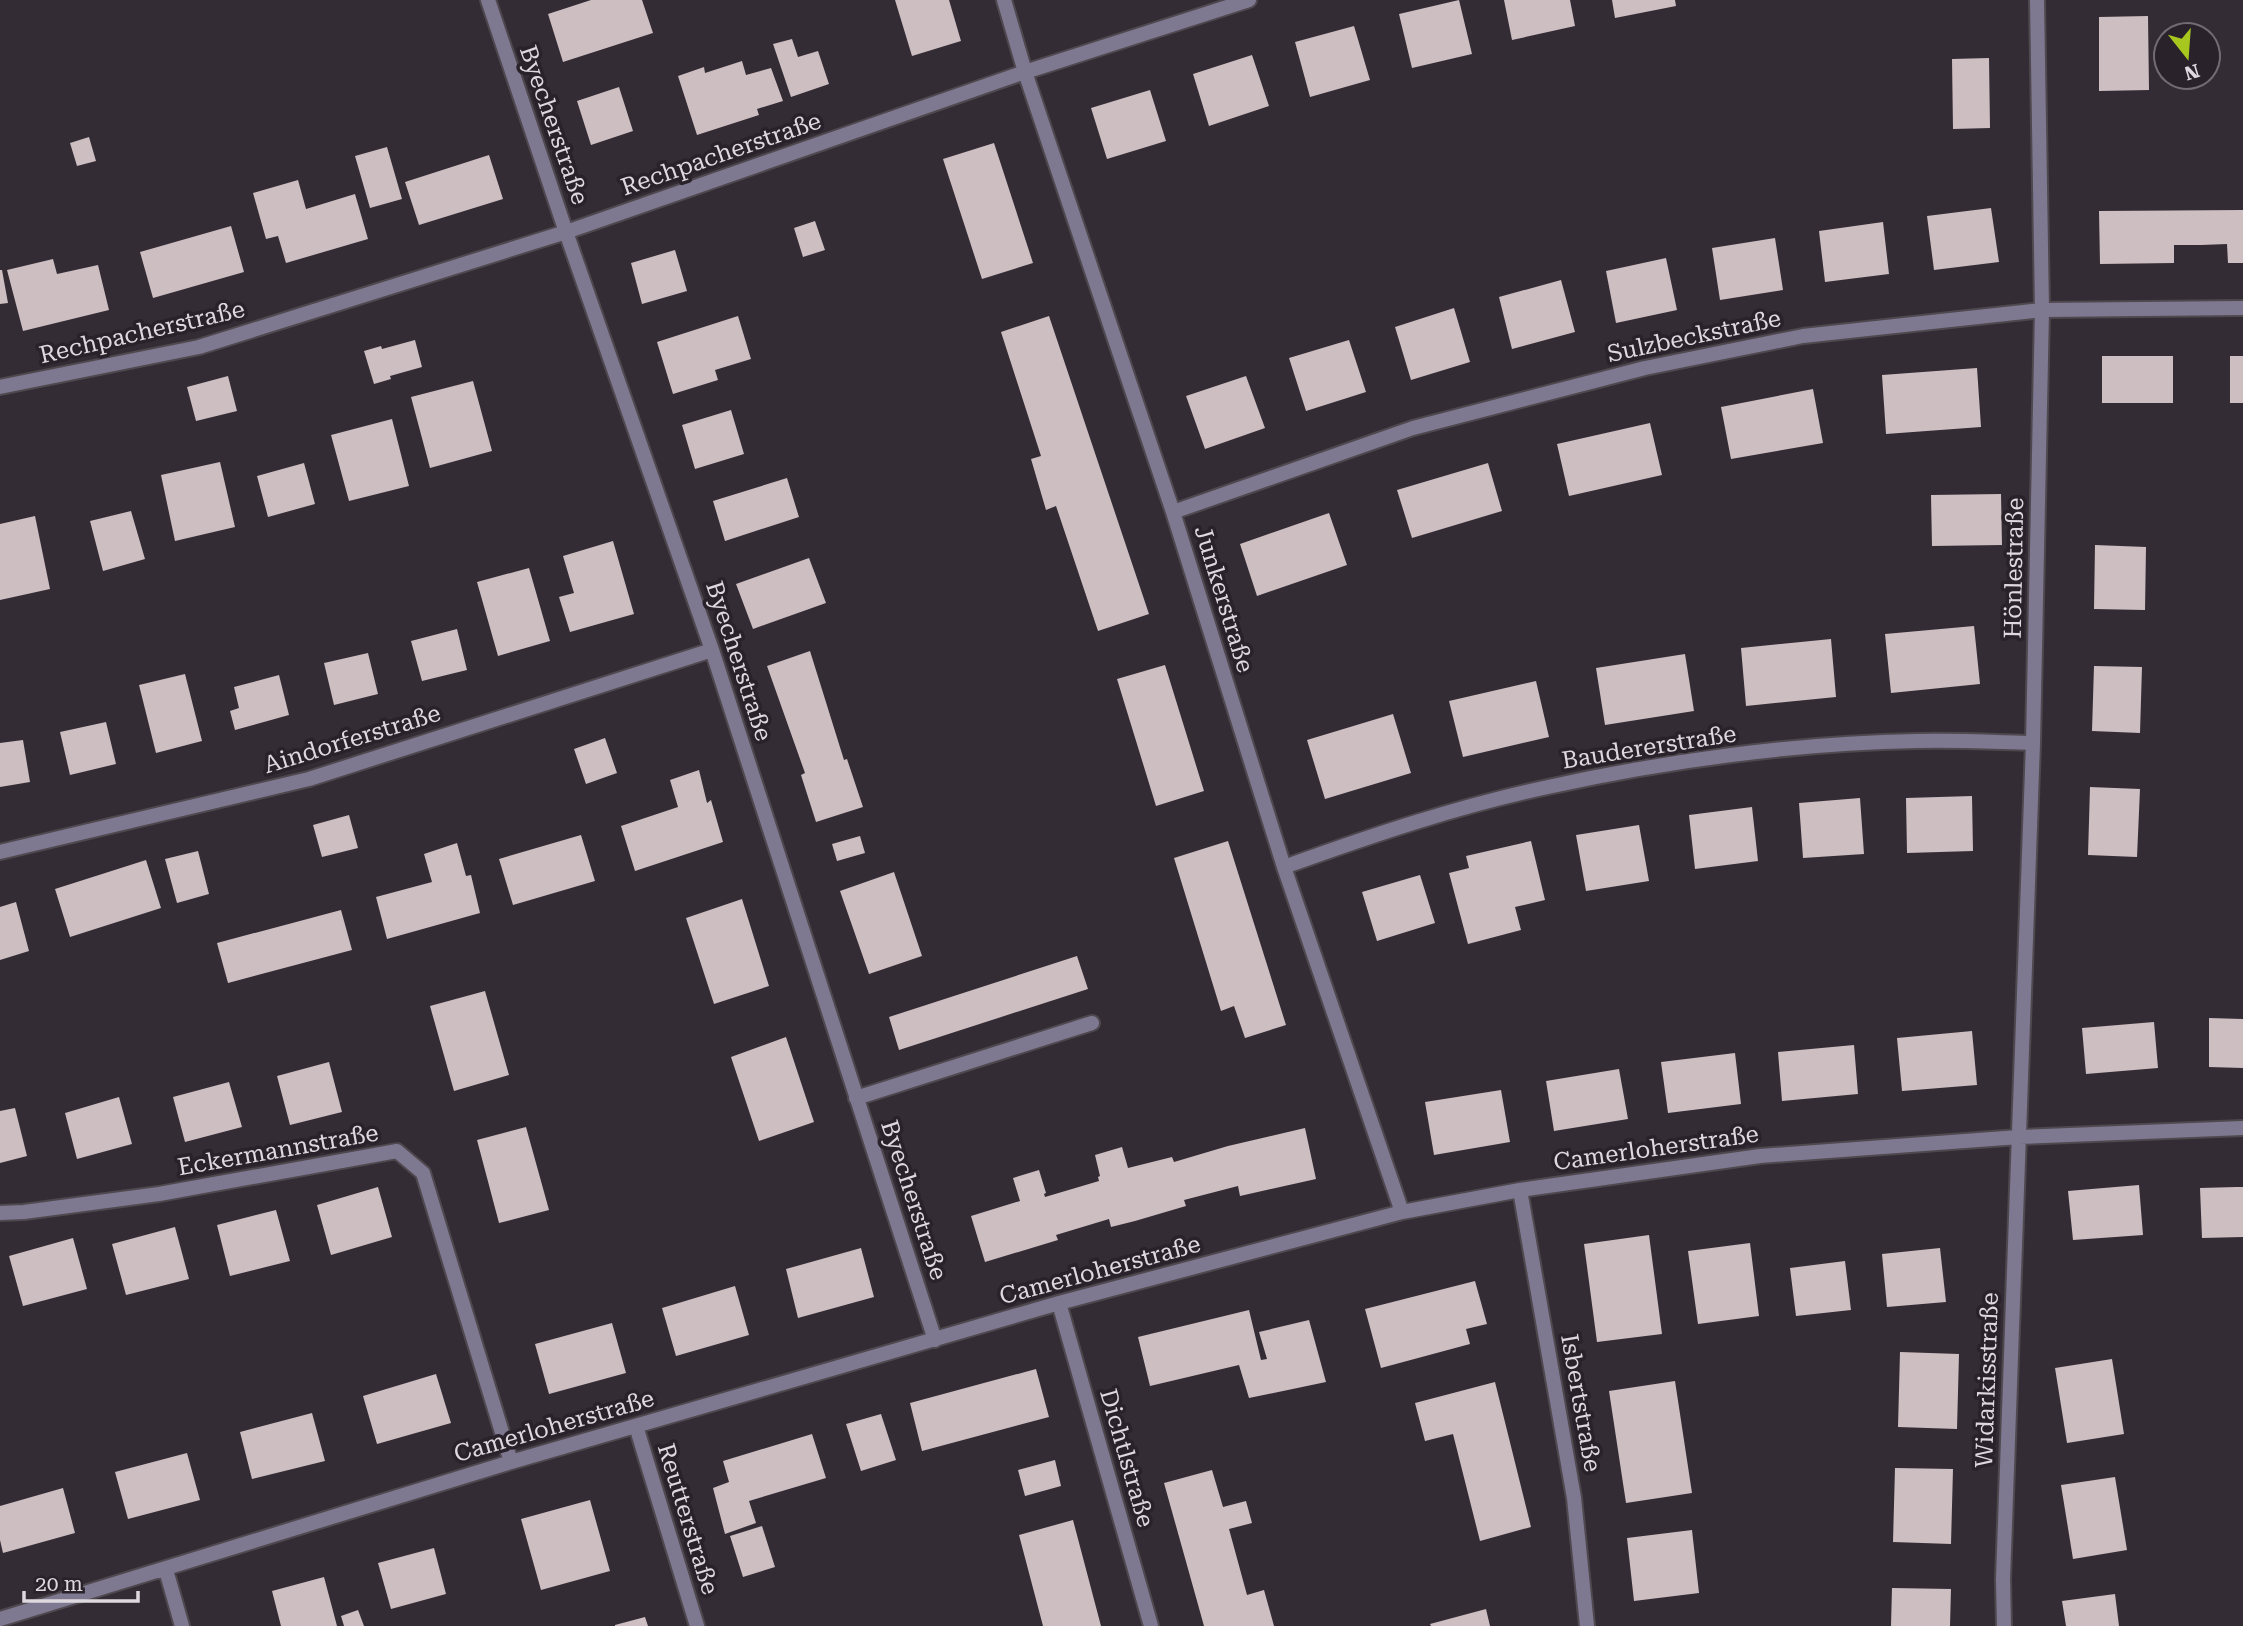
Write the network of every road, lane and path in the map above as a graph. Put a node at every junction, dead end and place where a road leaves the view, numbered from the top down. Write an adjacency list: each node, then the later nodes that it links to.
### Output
1 (488, 0): 6 (street, Byecherstraße)
2 (1004, 0): 5 (street, Junkerstraße)
3 (1250, 0): 5 (street, Rechpacherstraße)
4 (2037, 0): 8 (street, Hönlestraße)
5 (1025, 72): 6 (street, Rechpacherstraße); 10 (street, Junkerstraße)
6 (566, 232): 9 (street, Rechpacherstraße); 11 (street, Byecherstraße)
7 (2243, 308): 8 (street, Sulzbeckstraße)
8 (2042, 310): 10 (street, Sulzbeckstraße); 12 (street, Hönlestraße)
9 (0, 387)
10 (1173, 512): 14 (street, Junkerstraße)
11 (712, 650): 13 (street, Aindorferstraße); 16 (street, Byecherstraße)
12 (2033, 743): 14 (street, Baudererstraße); 18 (street, Hönlestraße)
13 (0, 852)
14 (1284, 867): 20 (street, Junkerstraße)
15 (1092, 1023): 16 (street)
16 (856, 1098): 23 (street, Byecherstraße)
17 (2243, 1128): 18 (street, Camerloherstraße)
18 (2019, 1137): 19 (street, Camerloherstraße); 32 (street, Widarkisstraße)
19 (1520, 1190): 20 (street, Camerloherstraße); 31 (street, Isbertstraße)
20 (1402, 1212): 22 (street, Camerloherstraße)
21 (0, 1213): 25 (street, Eckermannstraße)
22 (1059, 1303): 23 (street, Camerloherstraße); 30 (street, Dichtlstraße)
23 (935, 1340): 24 (street, Camerloherstraße)
24 (636, 1426): 25 (street, Camerloherstraße); 29 (street, Reutterstraße)
25 (511, 1462): 26 (street, Camerloherstraße)
26 (166, 1570): 27 (street, Camerloherstraße); 28 (street)
27 (0, 1619)
28 (182, 1626)
29 (697, 1626)
30 (1151, 1626)
31 (1587, 1626)
32 (2004, 1626)

